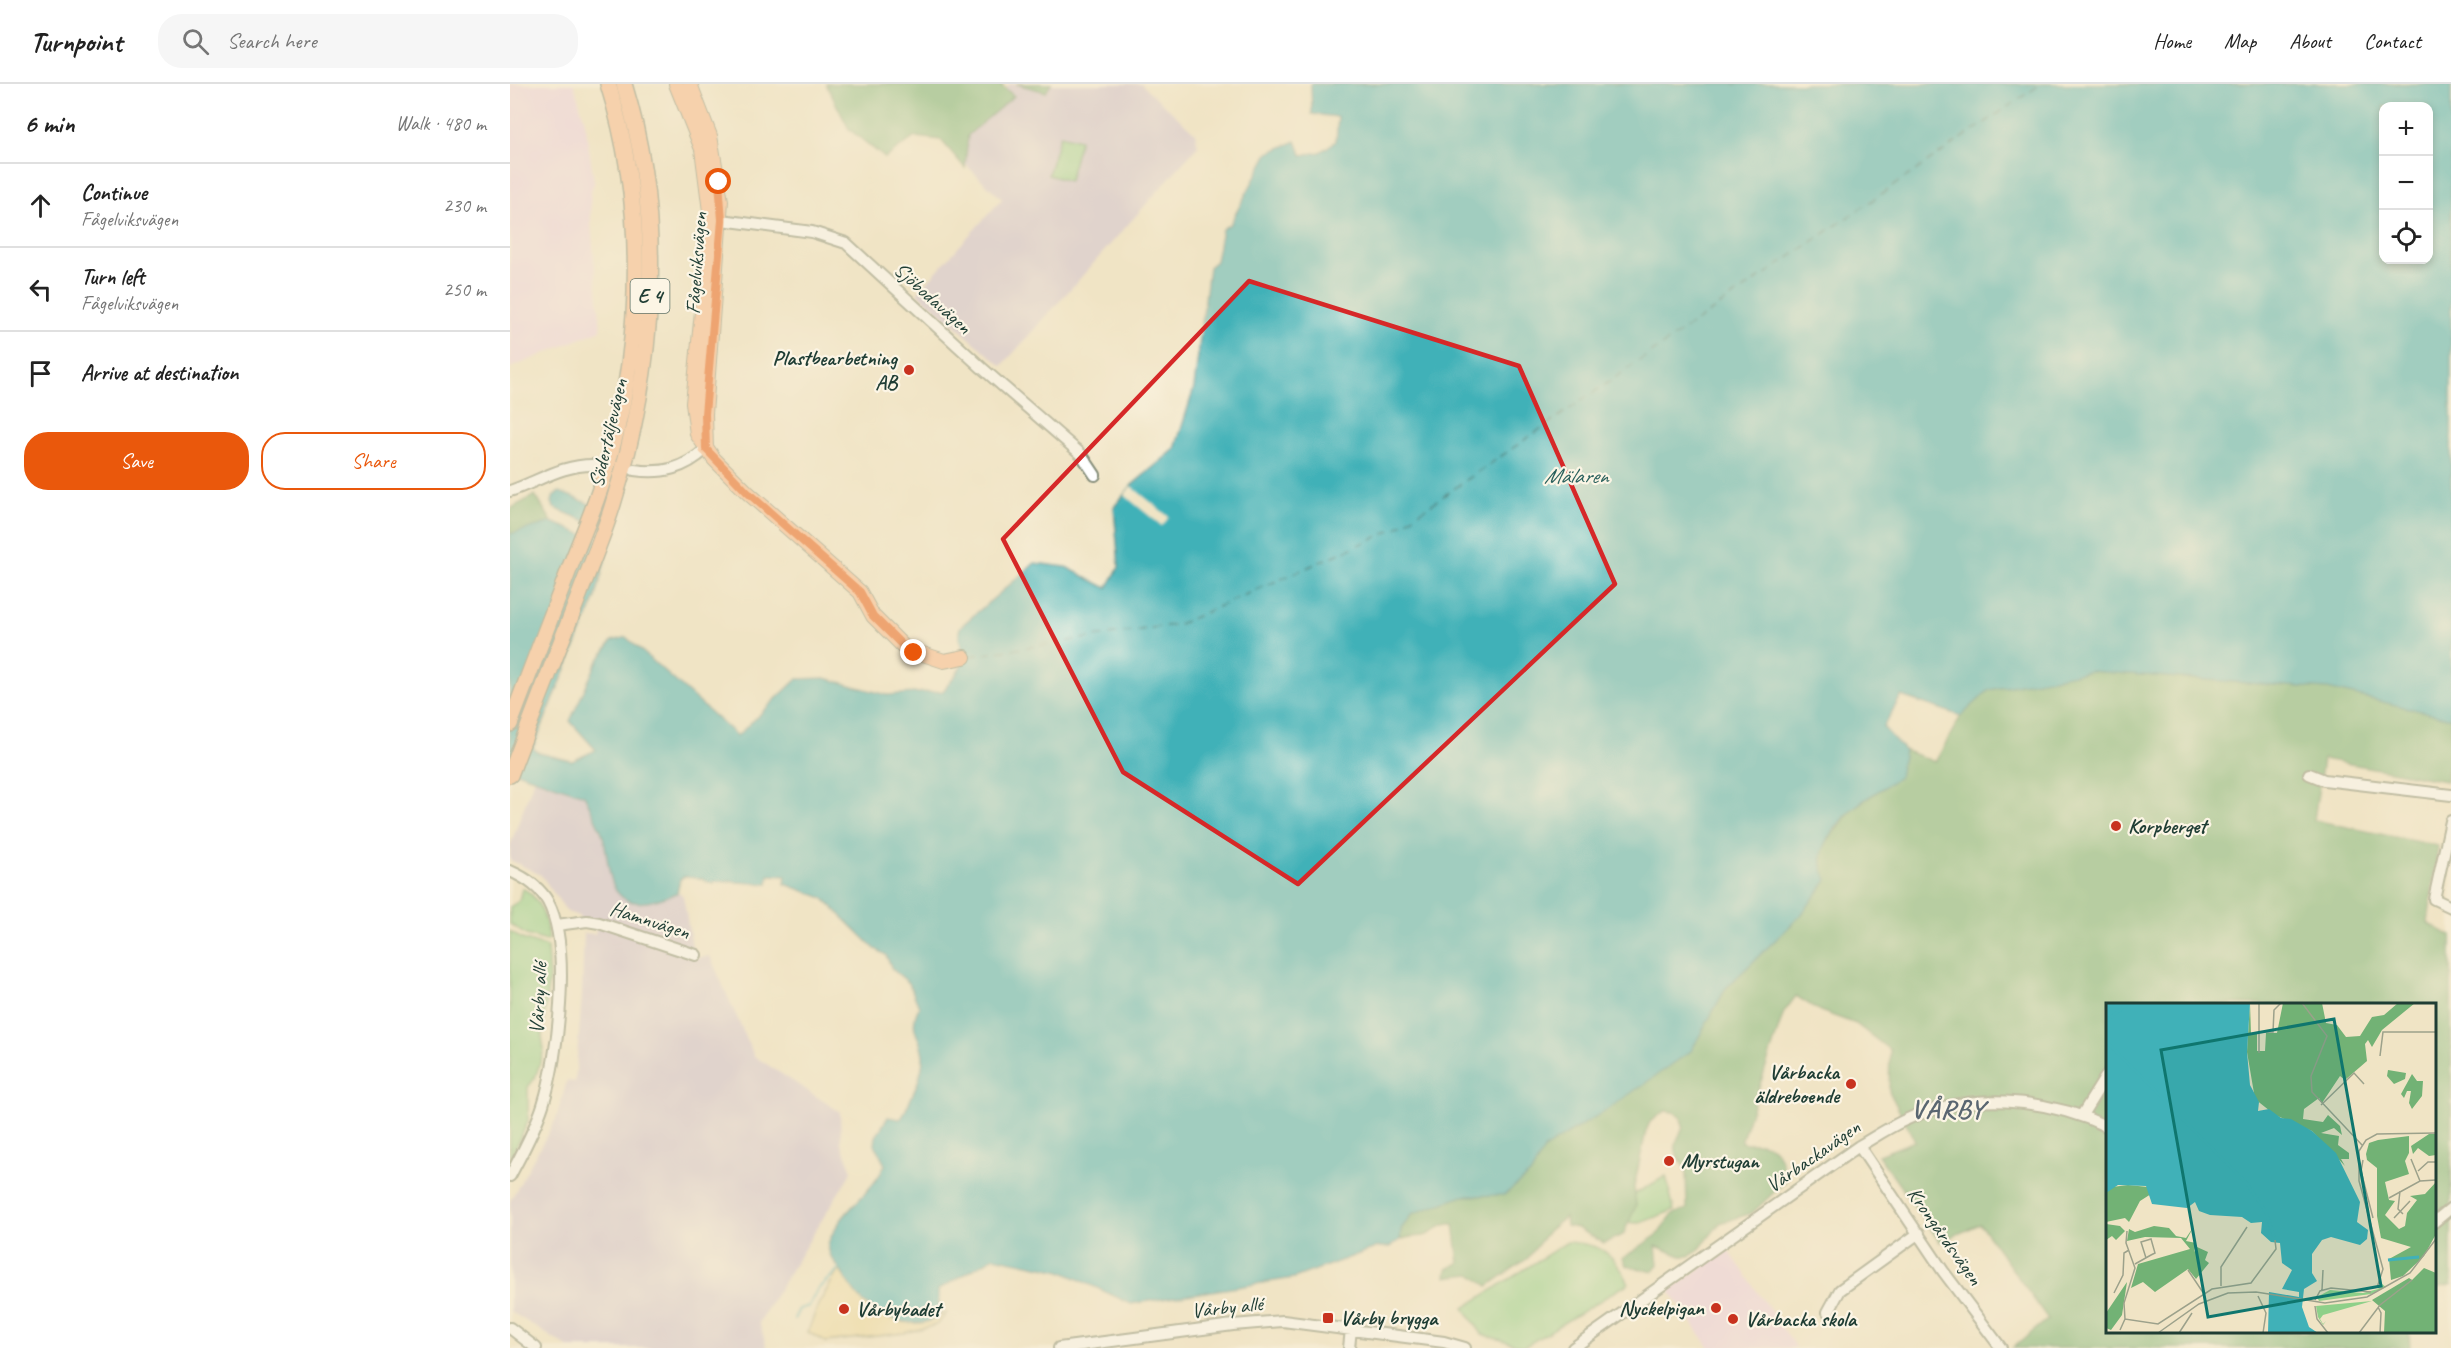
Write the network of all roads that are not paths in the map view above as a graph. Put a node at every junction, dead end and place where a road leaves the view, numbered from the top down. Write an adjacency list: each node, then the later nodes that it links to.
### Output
1 (608, 84): 12 (highway, Södertäljevägen / E 4)
2 (624, 84): 14 (highway, Södertäljevägen / E 4)
3 (677, 84): 5 (main road, Fågelviksvägen)
4 (690, 84): 5 (main road, Fågelviksvägen)
5 (716, 219): 6 (main road, Fågelviksvägen); 9 (street, Sjöbodavägen)
6 (706, 449): 8 (street); 11 (main road, Fågelviksvägen)
7 (594, 465): 10 (street)
8 (634, 470)
9 (1095, 475)
10 (510, 491)
11 (964, 657)
12 (510, 724)
13 (2309, 774): 15 (street)
14 (510, 775)
15 (2451, 795)
16 (2451, 820): 18 (street)
17 (510, 871): 19 (street, Vårby allé)
18 (2451, 907)
19 (557, 925): 20 (street, Hamnvägen); 25 (street, Vårby allé)
20 (696, 955)
21 (2106, 1076): 22 (street)
22 (2082, 1115): 23 (street, Vårbackavägen); 24 (street, Vårbackavägen)
23 (2106, 1126)
24 (1859, 1146): 28 (street, Krongårdsvägen); 37 (street, Vårbackavägen)
25 (510, 1176)
26 (2451, 1208): 27 (street)
27 (2436, 1220)
28 (1919, 1233): 29 (street); 38 (street, Krongårdsvägen)
29 (1828, 1312)
30 (510, 1328): 33 (street)
31 (1351, 1329): 32 (street, Vårby allé); 35 (street); 36 (street, Vårby allé)
32 (1107, 1345): 34 (street, Vårby allé)
33 (536, 1348)
34 (1059, 1348)
35 (1349, 1348)
36 (1465, 1348)
37 (1573, 1348)
38 (2001, 1348)

